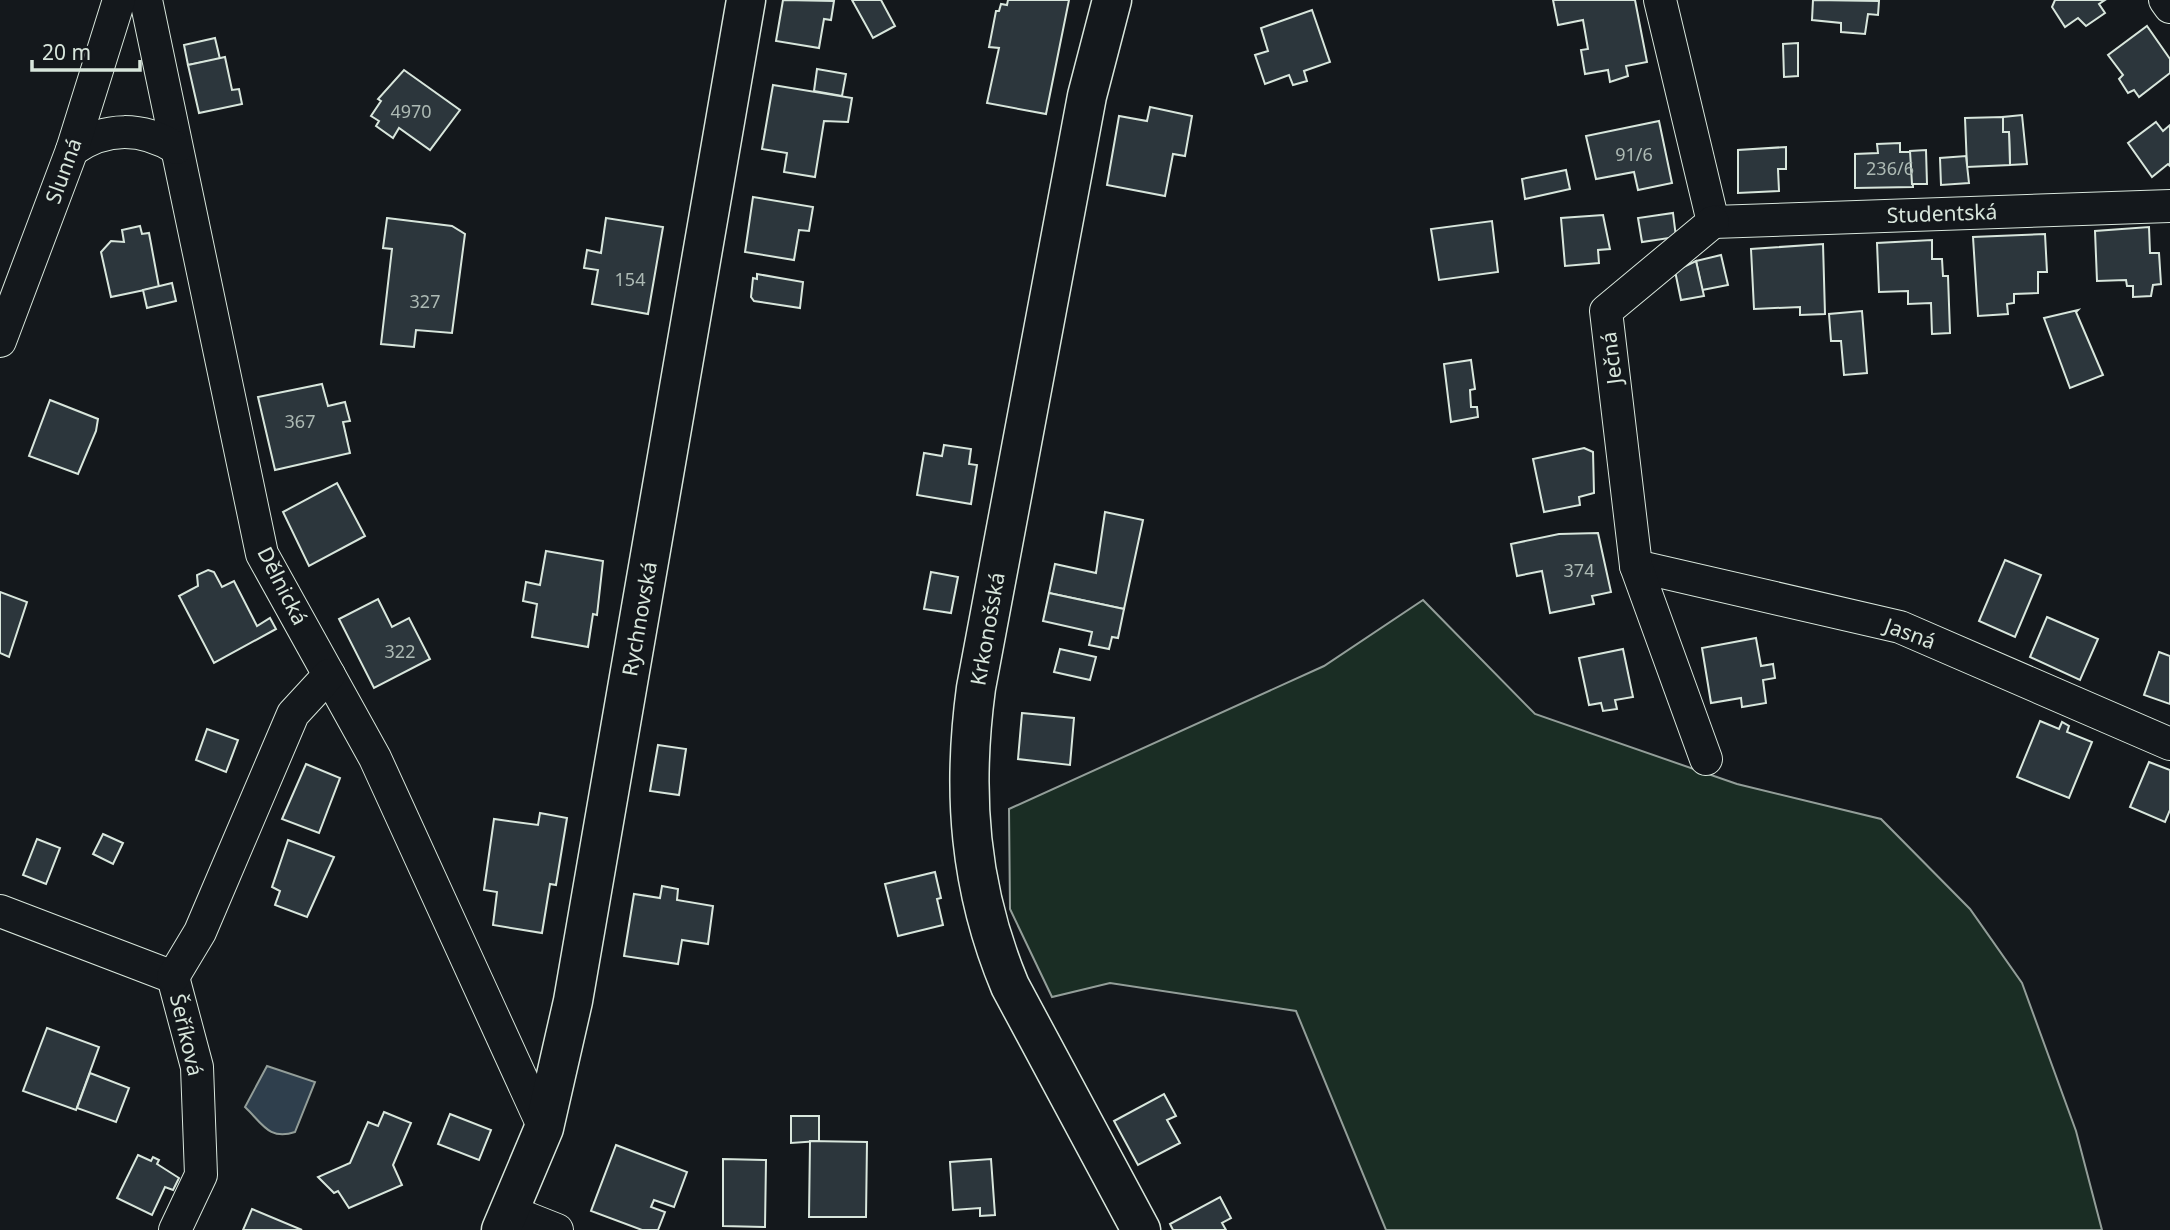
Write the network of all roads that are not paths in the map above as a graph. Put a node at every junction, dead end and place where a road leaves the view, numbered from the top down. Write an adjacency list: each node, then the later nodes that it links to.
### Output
1 (119, 0): 9 (street, Slunná)
2 (146, 0): 8 (street, Dělnická)
3 (746, 0): 19 (street, Rychnovská)
4 (1112, 0): 23 (street, Krkonošská)
5 (1660, 0): 11 (street)
6 (2165, 0): 7 (street)
7 (2170, 7)
8 (176, 148): 9 (street); 14 (street, Dělnická)
9 (72, 150): 12 (street, Slunná)
10 (2170, 206): 11 (street, Studentská)
11 (1713, 222): 13 (street, Ječná)
12 (0, 340)
13 (1636, 566): 15 (street, Jasná); 16 (street, Ječná)
14 (329, 675): 18 (street); 19 (street, Dělnická)
15 (2170, 744)
16 (1706, 759)
17 (0, 911): 18 (street, Šeříková)
18 (173, 977): 21 (street, Šeříková)
19 (544, 1128): 20 (street, Rychnovská)
20 (505, 1220): 22 (street)
21 (175, 1230)
22 (557, 1230)
23 (1141, 1230)

